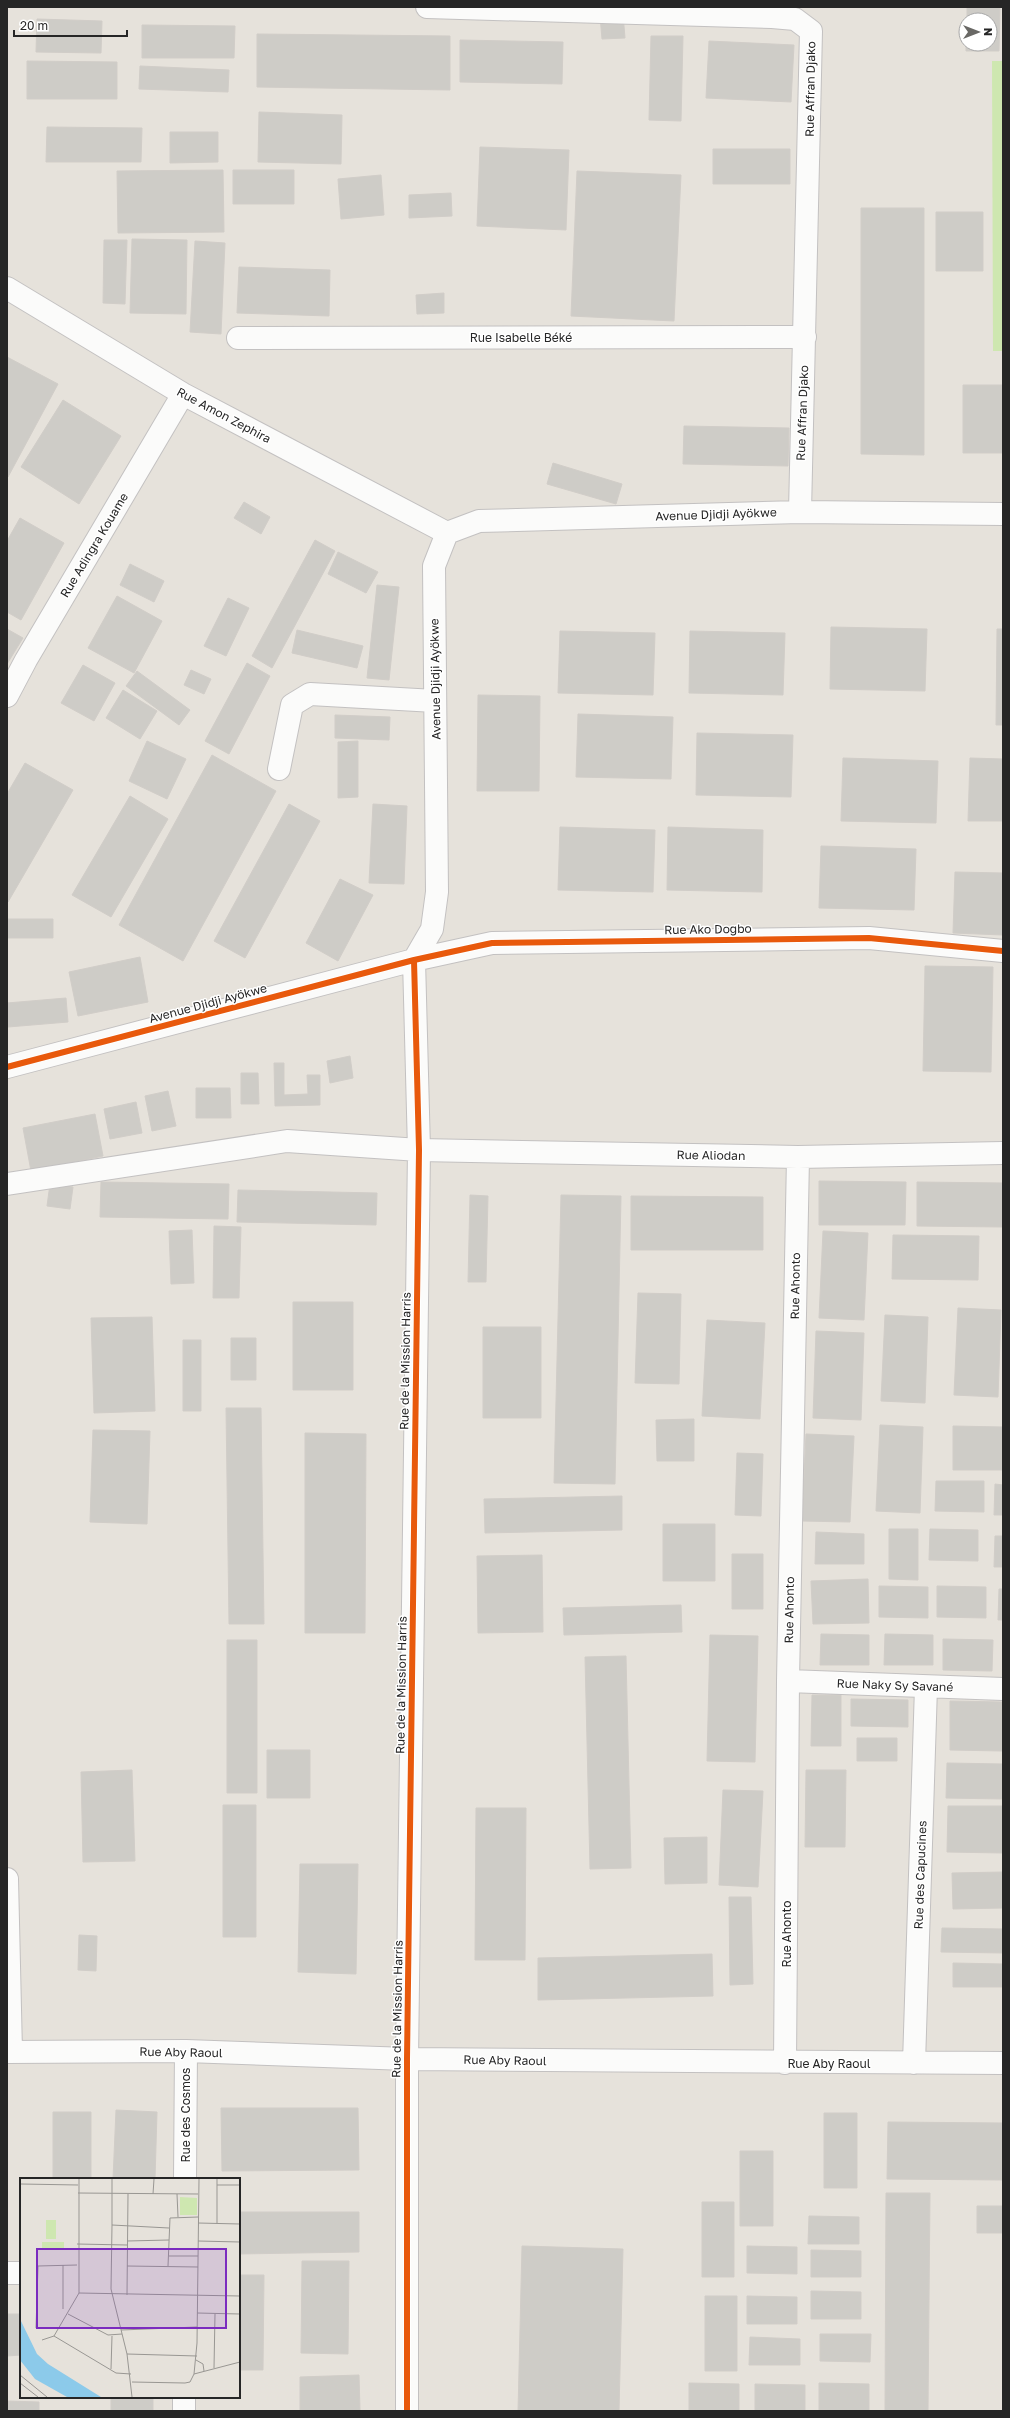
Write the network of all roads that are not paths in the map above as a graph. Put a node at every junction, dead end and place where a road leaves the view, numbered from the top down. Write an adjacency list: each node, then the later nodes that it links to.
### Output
1 (427, 7): 3 (street, Rue Affran Djako)
2 (7, 288): 5 (street, Rue Amon Zephira)
3 (804, 337): 4 (street, Rue Isabelle Béké); 6 (street, Rue Affran Djako)
4 (238, 338)
5 (183, 394): 8 (street, Rue Amon Zephira); 9 (street, Rue Adingra Kouame)
6 (800, 512): 7 (street, Avenue Djidji Ayökwe); 8 (street, Avenue Djidji Ayökwe)
7 (1003, 514)
8 (447, 533): 10 (street, Avenue Djidji Ayökwe)
9 (7, 696)
10 (435, 701): 11 (street); 13 (street, Avenue Djidji Ayökwe)
11 (279, 769)
12 (1003, 951): 13 (street, Rue Ako Dogbo)
13 (414, 960): 14 (street, Avenue Djidji Ayökwe); 15 (street, Rue de la Mission Harris)
14 (7, 1067)
15 (419, 1150): 17 (street, Rue Aliodan); 18 (street, Rue Aliodan); 25 (street, Rue de la Mission Harris)
16 (1003, 1153): 17 (street, Rue Aliodan)
17 (798, 1157): 19 (street, Rue Ahonto)
18 (7, 1184)
19 (788, 1681): 20 (street, Rue Naky Sy Savané); 26 (street, Rue Ahonto)
20 (926, 1687): 21 (street, Rue Naky Sy Savané); 27 (street, Rue des Capucines)
21 (1003, 1689)
22 (7, 1879): 24 (street)
23 (186, 2051): 24 (street, Rue Aby Raoul); 25 (street, Rue Aby Raoul); 29 (street, Rue des Cosmos)
24 (9, 2052)
25 (407, 2059): 26 (street, Rue Aby Raoul); 34 (street, Rue de la Mission Harris)
26 (785, 2063): 27 (street, Rue Aby Raoul)
27 (914, 2063): 28 (street, Rue Aby Raoul)
28 (1003, 2063)
29 (185, 2178)
30 (7, 2273): 31 (street)
31 (20, 2273)
32 (184, 2398): 33 (street)
33 (184, 2411)
34 (407, 2411)

